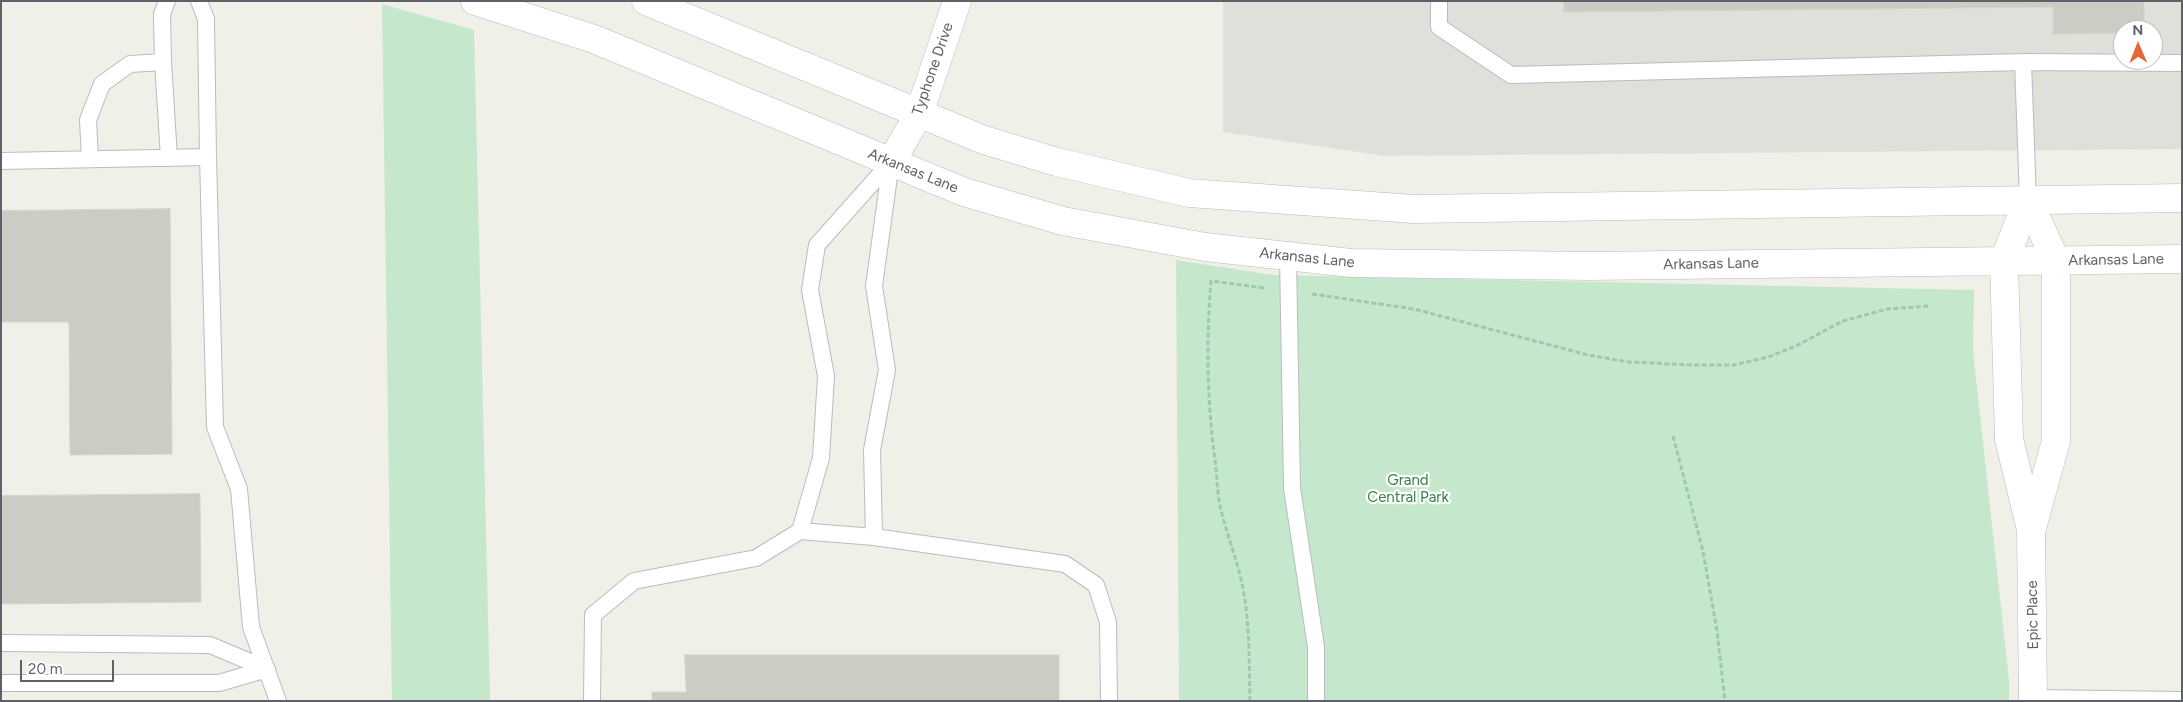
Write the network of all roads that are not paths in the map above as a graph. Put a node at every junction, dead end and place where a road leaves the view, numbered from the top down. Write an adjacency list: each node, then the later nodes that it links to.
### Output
1 (167, 1): 7 (lane)
2 (199, 1): 11 (lane)
3 (474, 1): 15 (main road, Arkansas Lane)
4 (646, 1): 10 (main road)
5 (957, 1): 10 (main road, Typhone Drive)
6 (1438, 1): 8 (lane)
7 (163, 62): 12 (lane); 13 (lane)
8 (2023, 62): 9 (lane); 17 (lane)
9 (2182, 63)
10 (919, 114): 15 (main road, Typhone Drive); 17 (main road)
11 (208, 157): 12 (lane); 26 (lane)
12 (168, 158): 13 (lane)
13 (90, 159): 14 (lane)
14 (1, 161)
15 (891, 162): 18 (main road, Arkansas Lane); 23 (lane); 24 (lane)
16 (2182, 198): 17 (main road)
17 (2028, 200): 20 (main road); 21 (main road)
18 (1288, 256): 21 (main road, Arkansas Lane); 33 (lane)
19 (2182, 259): 20 (main road, Arkansas Lane)
20 (2056, 260): 21 (main road, Arkansas Lane); 22 (main road)
21 (2004, 261): 22 (main road)
22 (2031, 530): 28 (main road, Epic Place)
23 (800, 531): 24 (lane); 31 (lane)
24 (874, 537): 32 (lane)
25 (1, 643): 26 (lane)
26 (266, 669): 27 (lane); 30 (lane)
27 (1, 683)
28 (2033, 699): 29 (lane)
29 (2182, 700)
30 (278, 701)
31 (592, 701)
32 (1109, 701)
33 (1316, 701)

